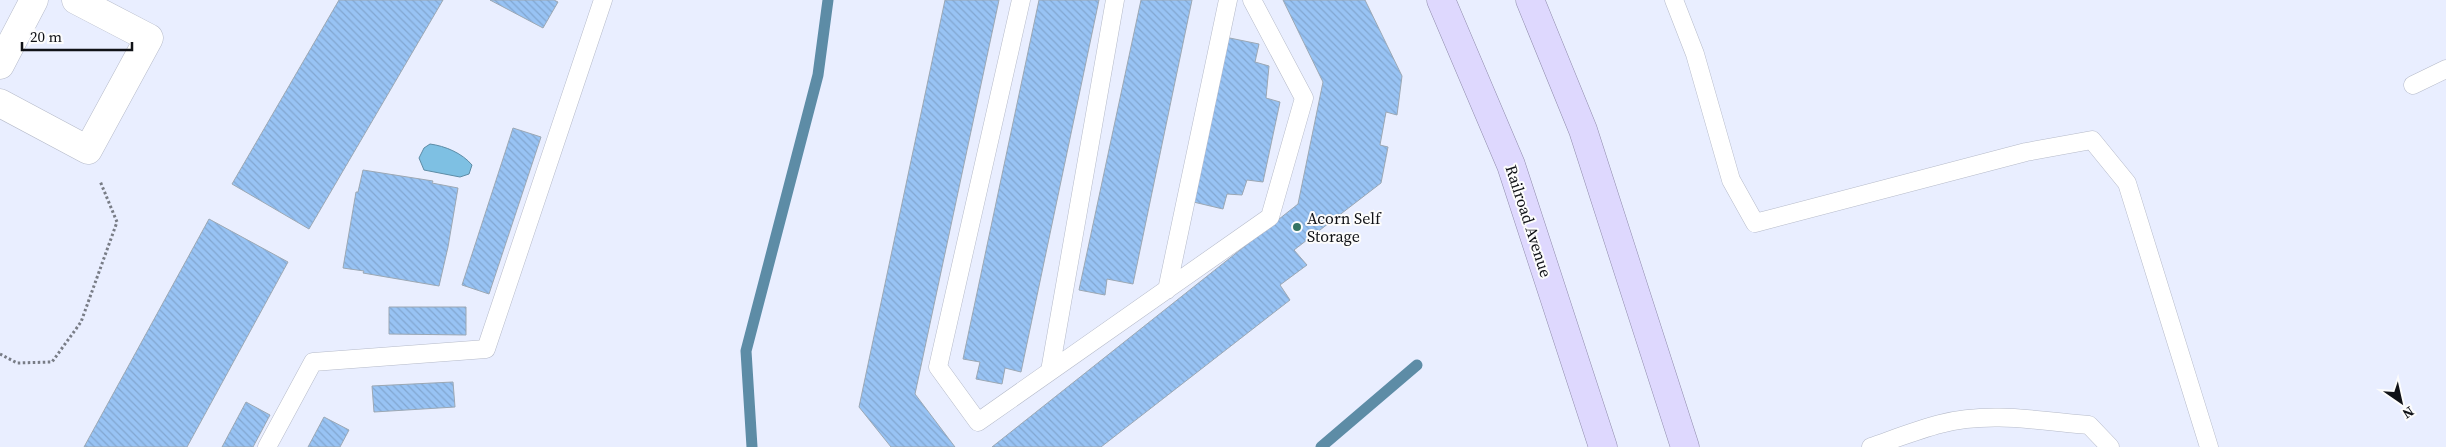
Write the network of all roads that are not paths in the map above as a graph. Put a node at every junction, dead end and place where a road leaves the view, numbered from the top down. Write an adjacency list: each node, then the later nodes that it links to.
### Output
1 (34, 0): 11 (street)
2 (76, 0): 14 (street)
3 (603, 0): 17 (lane)
4 (1021, 0): 16 (lane)
5 (1115, 0): 16 (lane)
6 (1228, 0): 15 (lane)
7 (1252, 0): 15 (lane)
8 (1441, 0): 18 (highway, Railroad Avenue)
9 (1530, 0): 19 (highway)
10 (1674, 0): 22 (lane)
11 (0, 65)
12 (2446, 69): 13 (lane)
13 (2413, 85)
14 (0, 103)
15 (1167, 290): 16 (lane)
16 (1050, 372)
17 (267, 447)
18 (1603, 447)
19 (1685, 447)
20 (1871, 447): 21 (lane)
21 (2110, 447)
22 (2209, 447)

